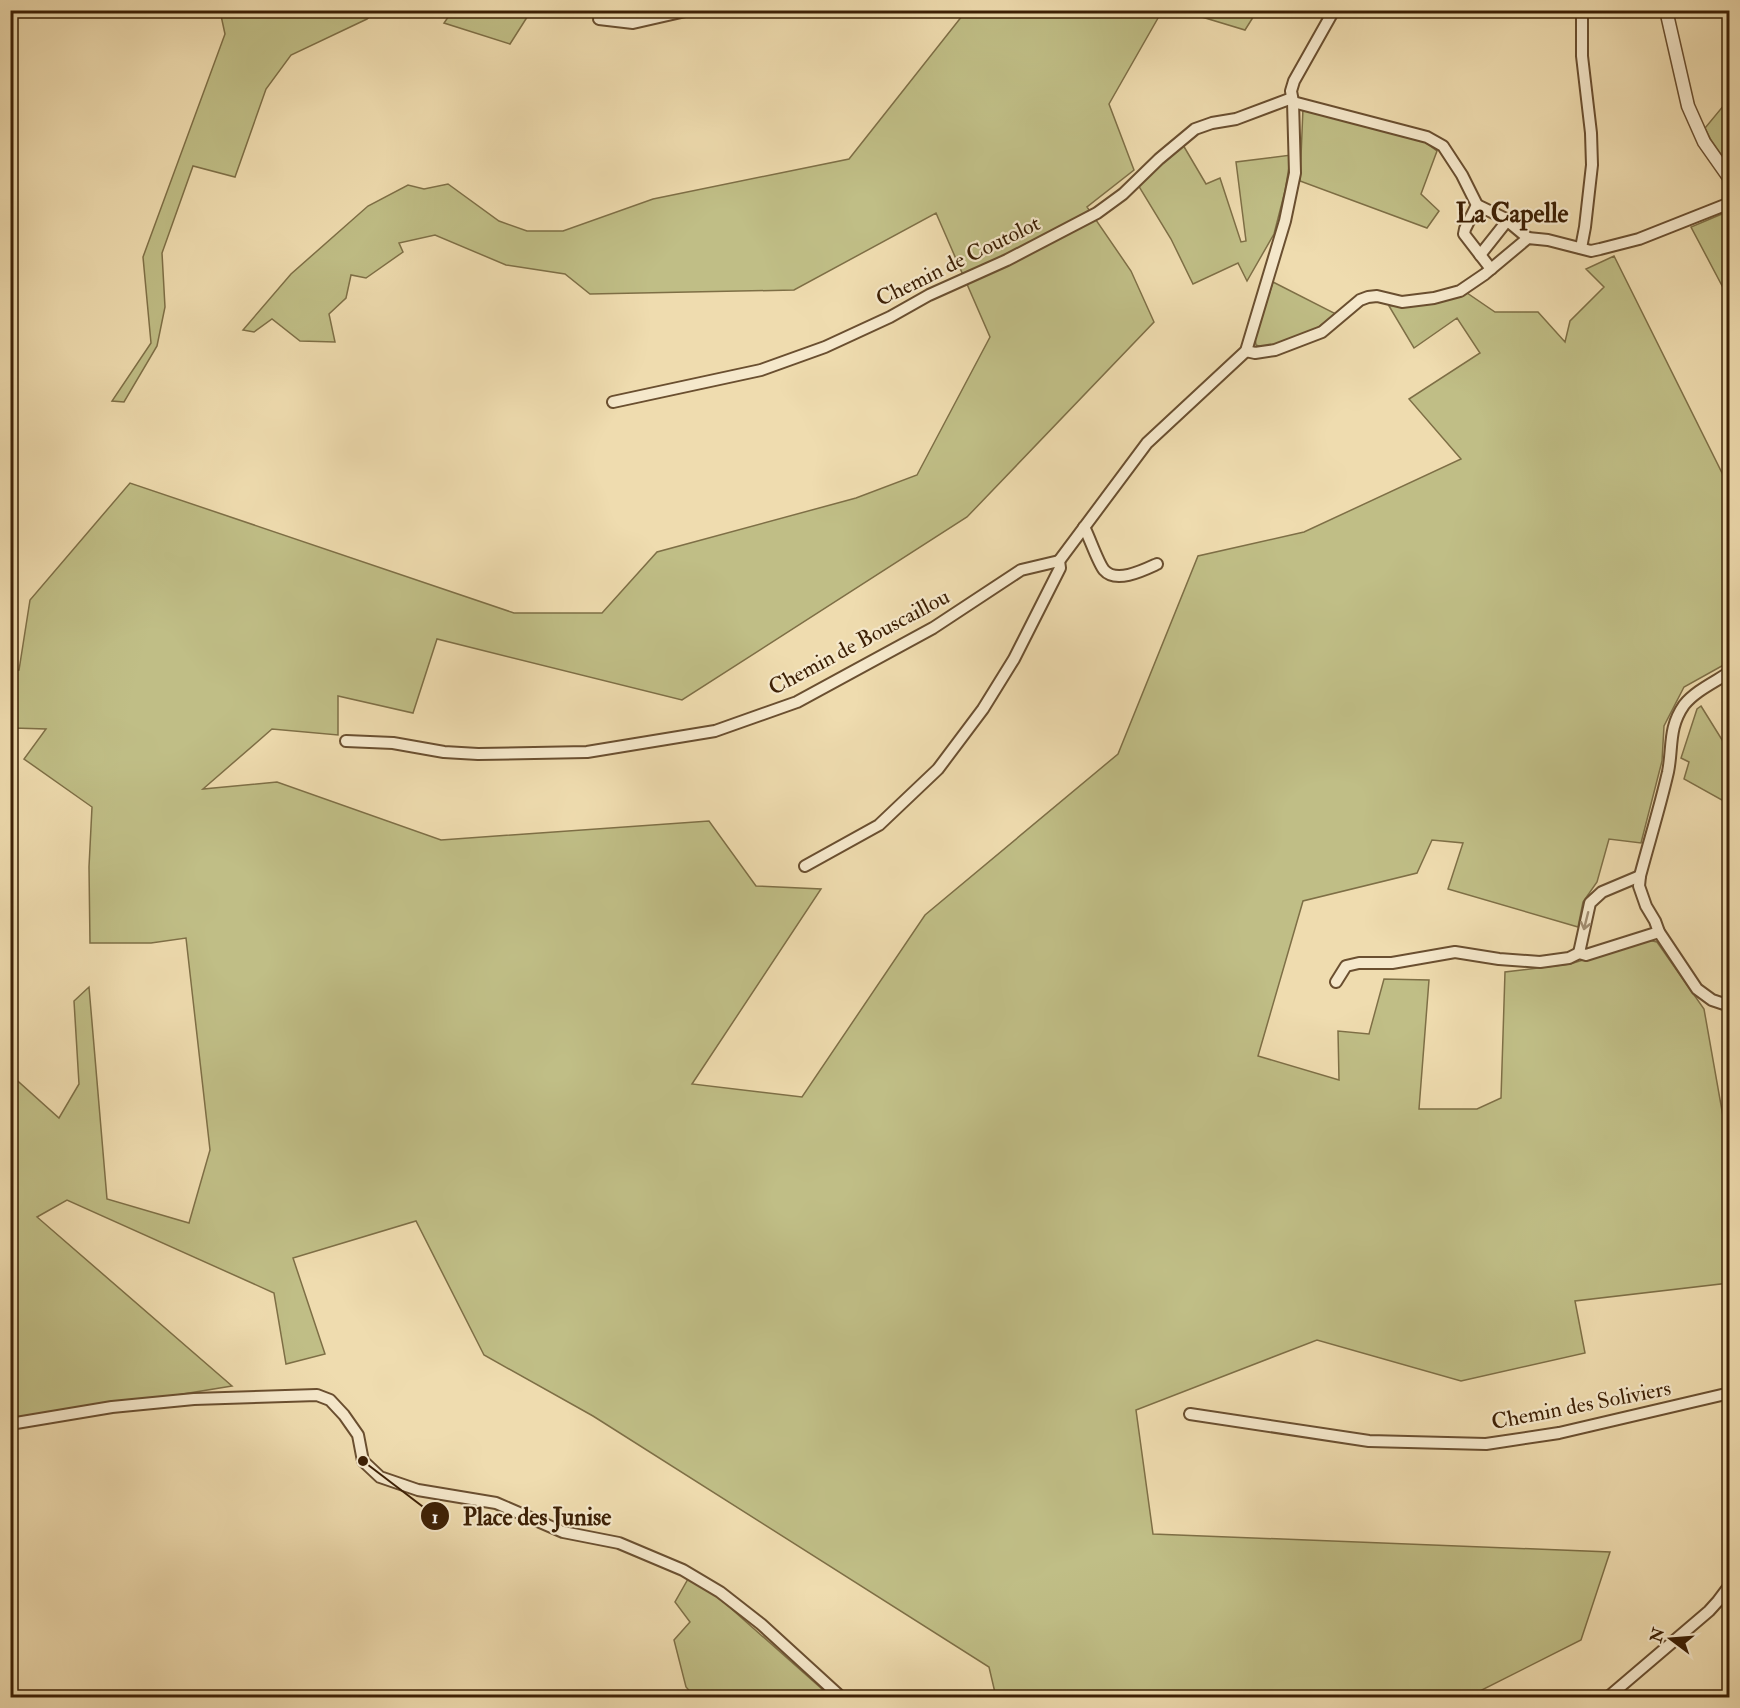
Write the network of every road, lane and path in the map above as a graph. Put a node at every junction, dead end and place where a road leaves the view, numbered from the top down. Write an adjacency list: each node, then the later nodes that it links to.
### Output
1 (690, 10): 5 (street)
2 (1334, 10): 6 (street)
3 (1582, 10): 12 (street)
4 (1666, 10): 7 (street)
5 (598, 19)
6 (1293, 100): 9 (street); 15 (street); 16 (street, Chemin de Coutolot)
7 (1730, 179)
8 (1730, 203): 12 (street)
9 (1477, 205): 10 (street); 13 (street)
10 (1507, 221): 11 (street); 13 (street)
11 (1528, 238): 12 (street); 14 (street)
12 (1581, 248)
13 (1480, 255): 14 (street)
14 (1491, 269): 15 (street)
15 (1246, 351): 17 (street)
16 (613, 402)
17 (1084, 527): 18 (street); 19 (street)
18 (1059, 561): 21 (street, Chemin de Bouscaillou); 22 (street)
19 (1157, 564)
20 (1730, 672): 23 (street)
21 (346, 741)
22 (805, 866)
23 (1640, 876): 24 (street); 25 (street, one-way to 25)
24 (1659, 932): 25 (street); 27 (street)
25 (1579, 953): 26 (street)
26 (1336, 982)
27 (1730, 1006)
28 (1730, 1393): 29 (street, Chemin des Soliviers)
29 (1190, 1414)
30 (10, 1424): 32 (street)
31 (1730, 1585): 33 (street)
32 (843, 1698)
33 (1607, 1698)

